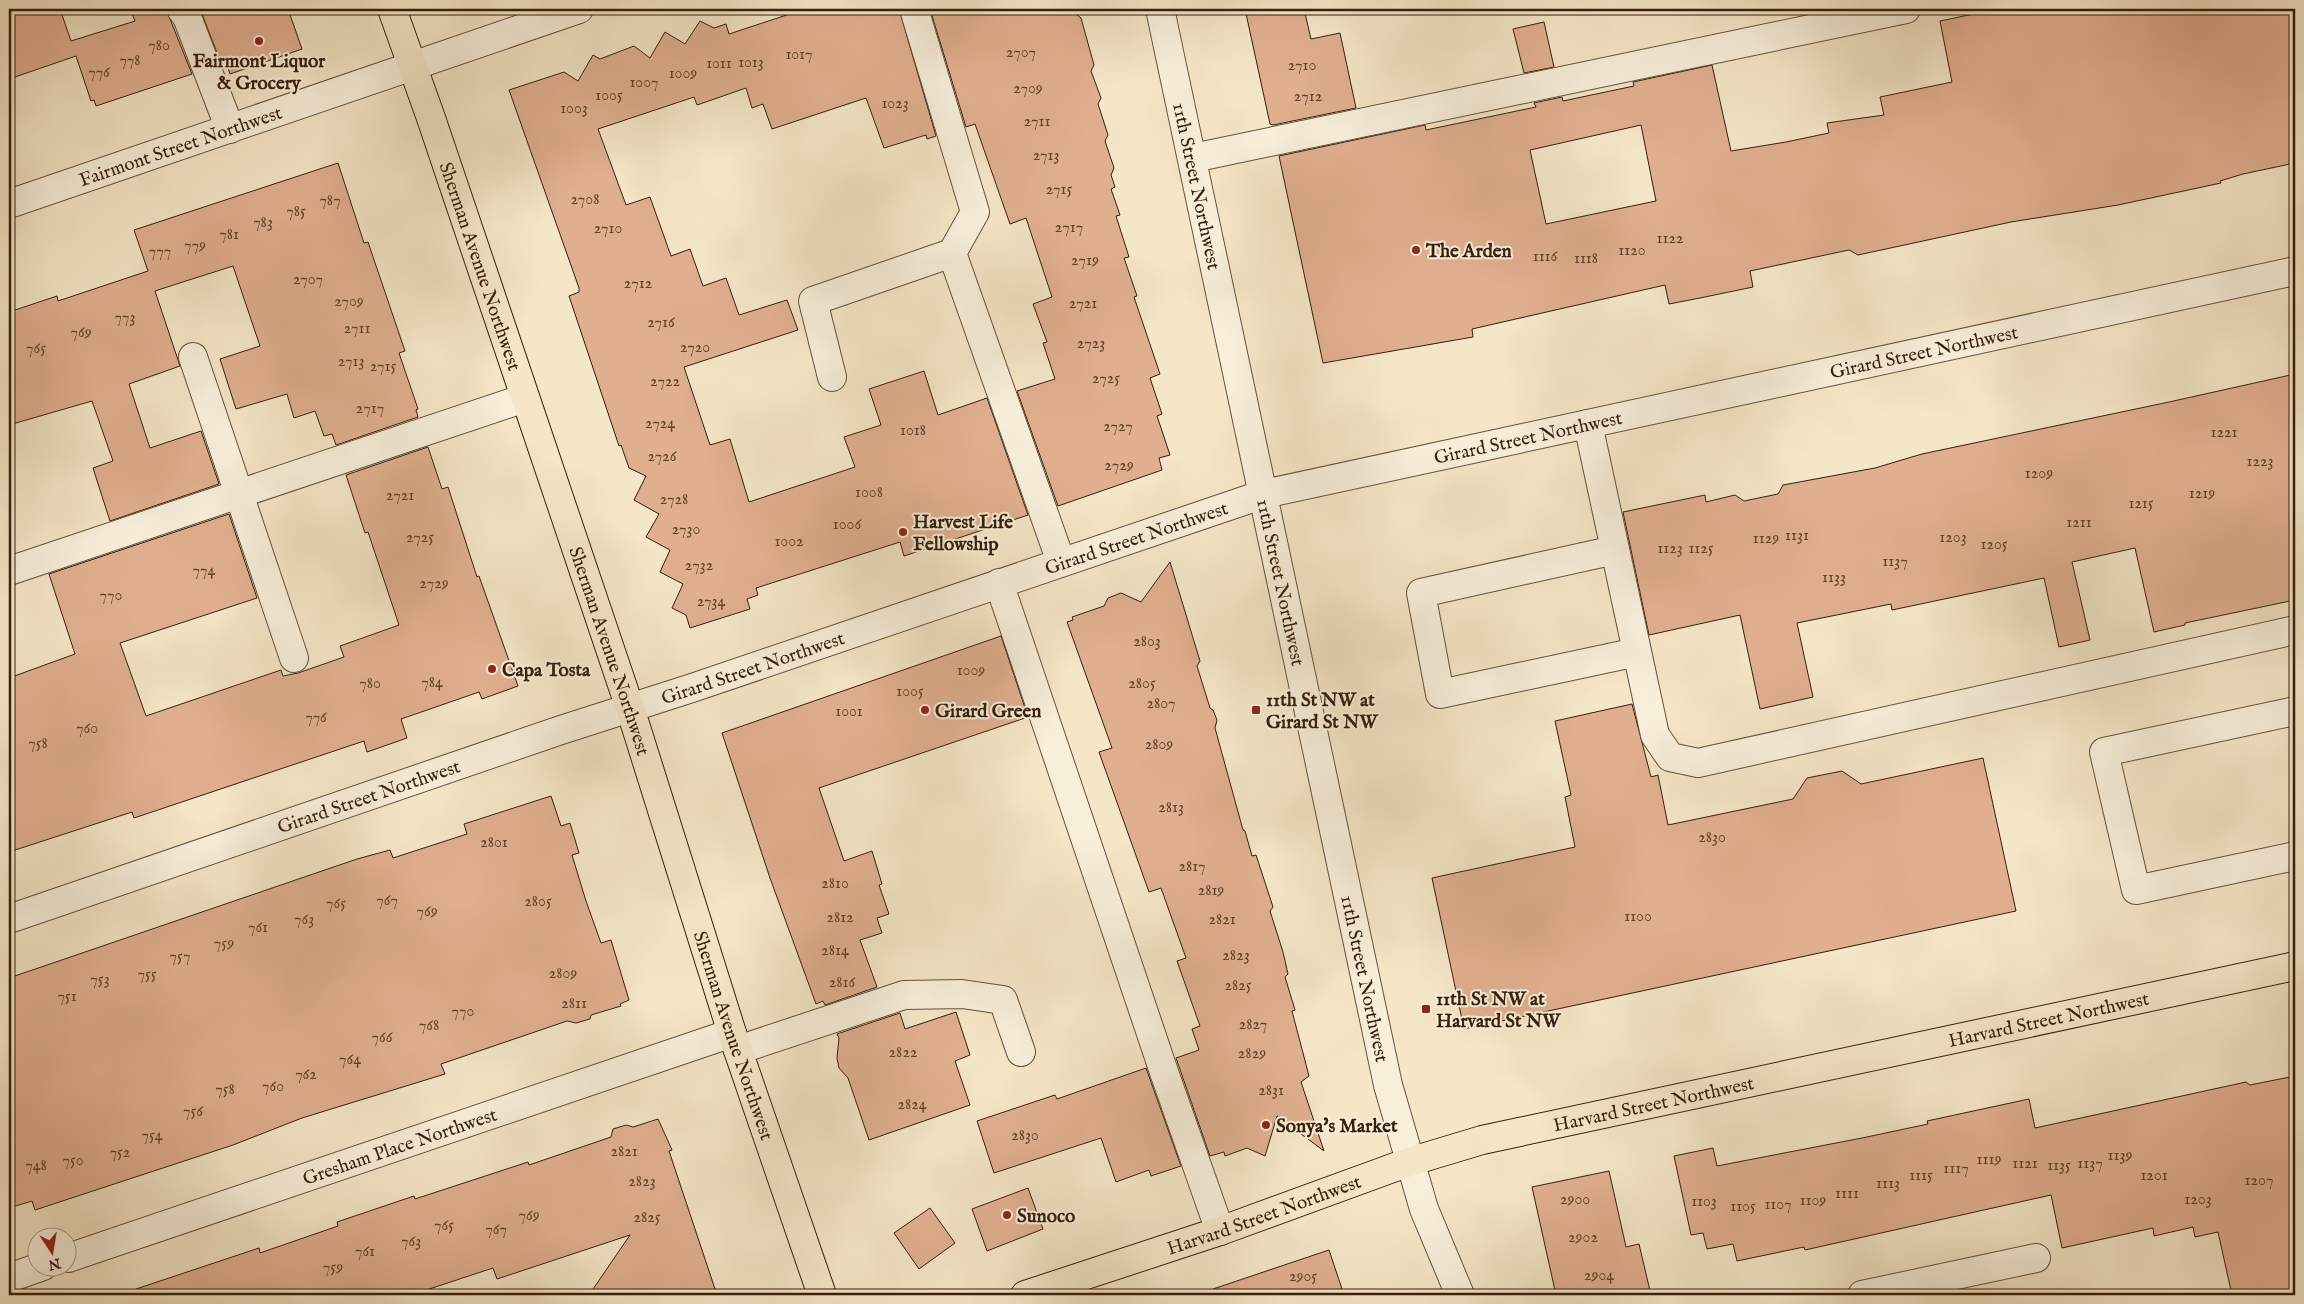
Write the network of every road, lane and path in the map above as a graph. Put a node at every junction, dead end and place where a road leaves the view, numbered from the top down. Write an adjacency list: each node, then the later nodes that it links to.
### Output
1 (181, 9): 8 (street)
2 (392, 9): 7 (main road, Sherman Avenue Northwest)
3 (579, 9): 7 (street, Fairmont Street Northwest)
4 (914, 9): 11 (street)
5 (1160, 9): 9 (street, 11th Street Northwest)
6 (1906, 9): 9 (street)
7 (412, 67): 8 (street, Fairmont Street Northwest); 15 (main road, Sherman Avenue Northwest)
8 (230, 129): 10 (street, Fairmont Street Northwest)
9 (1193, 158): 18 (street, 11th Street Northwest)
10 (9, 204)
11 (952, 253): 14 (street); 20 (street)
12 (2295, 271): 16 (street, Girard Street Northwest)
13 (193, 357): 17 (street)
14 (832, 377)
15 (525, 398): 17 (street); 26 (main road, Sherman Avenue Northwest)
16 (1588, 424): 18 (street, Girard Street Northwest); 19 (street)
17 (237, 494): 21 (street); 25 (street)
18 (1264, 494): 20 (street, Girard Street Northwest); 33 (street, 11th Street Northwest)
19 (1615, 550): 24 (street); 24 (street)
20 (1061, 562): 22 (street, Girard Street Northwest)
21 (9, 571)
22 (999, 583): 26 (street, Girard Street Northwest); 34 (street)
23 (2295, 630): 24 (street)
24 (1636, 652)
25 (294, 658)
26 (630, 708): 29 (street, Girard Street Northwest); 31 (main road, Sherman Avenue Northwest)
27 (2295, 711): 28 (street)
28 (2295, 856)
29 (9, 919)
30 (2295, 966): 33 (main road, Harvard Street Northwest)
31 (735, 1042): 32 (street, Gresham Place Northwest); 35 (street, Gresham Place Northwest); 40 (main road, Sherman Avenue Northwest)
32 (1022, 1052)
33 (1410, 1162): 34 (main road, Harvard Street Northwest); 42 (street, 11th Street Northwest)
34 (1220, 1231): 41 (main road, Harvard Street Northwest)
35 (78, 1255)
36 (2036, 1258): 39 (street)
37 (28, 1271): 38 (street)
38 (9, 1278)
39 (1891, 1292): 43 (street)
40 (822, 1295)
41 (1025, 1295)
42 (1460, 1295)
43 (1862, 1295)

